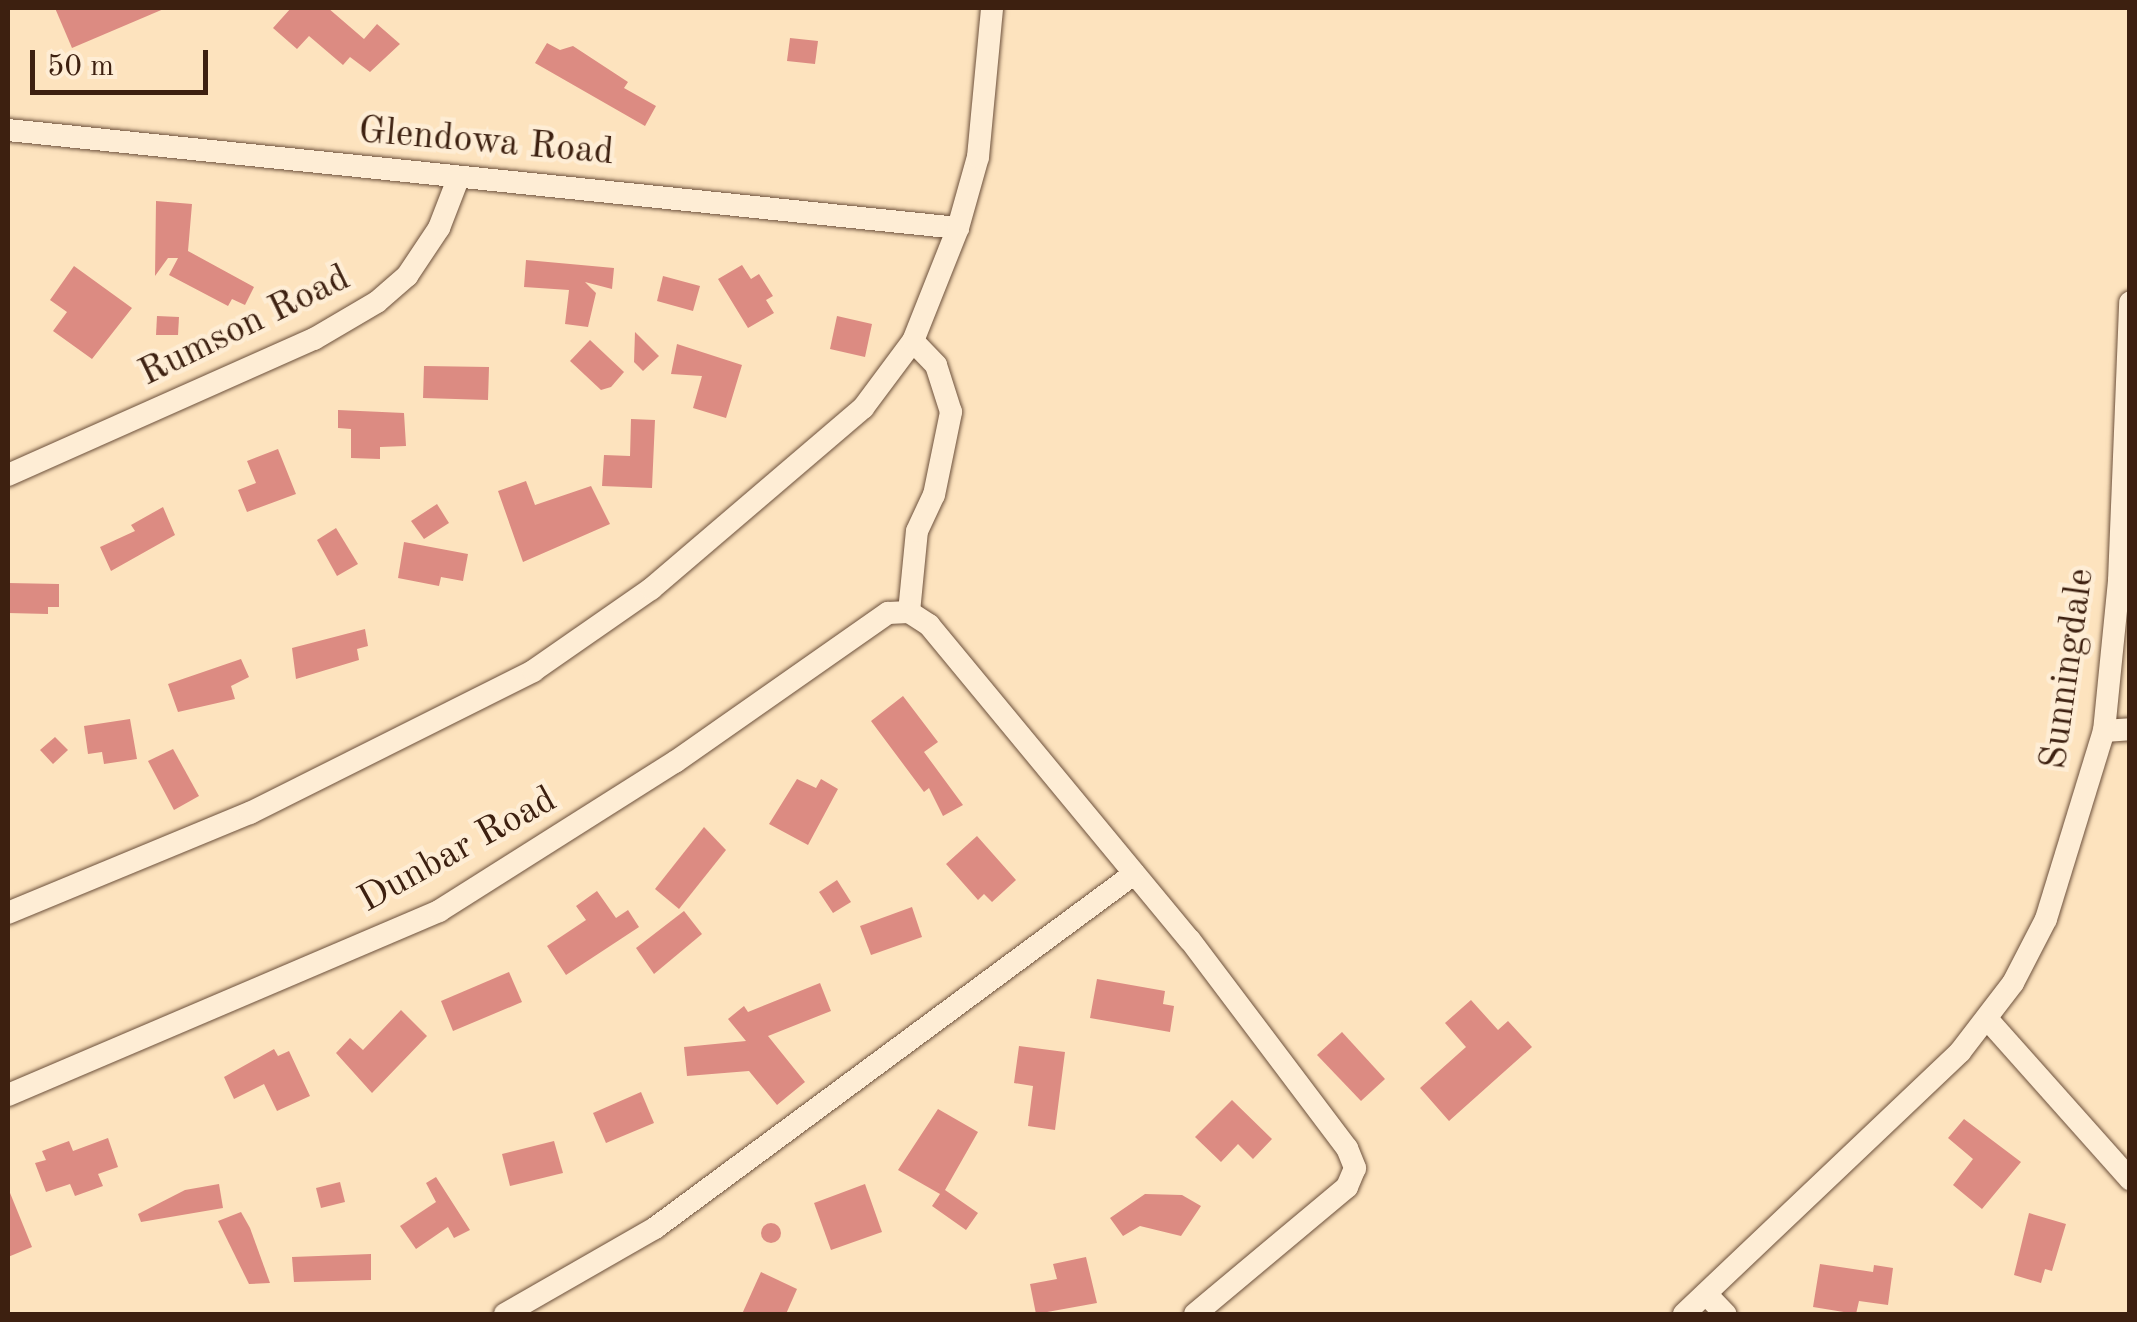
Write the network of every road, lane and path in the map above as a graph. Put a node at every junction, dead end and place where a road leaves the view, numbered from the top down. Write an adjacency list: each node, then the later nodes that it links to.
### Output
1 (992, 8): 4 (street)
2 (8, 130): 3 (street, Glendowa Road)
3 (458, 179): 4 (street, Glendowa Road); 7 (street, Rumson Road)
4 (958, 228): 6 (street)
5 (2130, 302): 10 (street, Sunningdale)
6 (914, 341): 8 (street); 12 (street)
7 (8, 475)
8 (909, 612): 11 (street); 14 (street, Dunbar Road)
9 (2130, 729): 10 (street)
10 (2104, 731): 13 (street, Sunningdale)
11 (1134, 874): 17 (street); 18 (street)
12 (8, 914)
13 (1988, 1020): 15 (street); 16 (street, Sunningdale)
14 (8, 1095)
15 (2130, 1178)
16 (1706, 1294): 19 (street, Sunningdale); 20 (street)
17 (505, 1314)
18 (1194, 1314)
19 (1684, 1314)
20 (1725, 1314)

